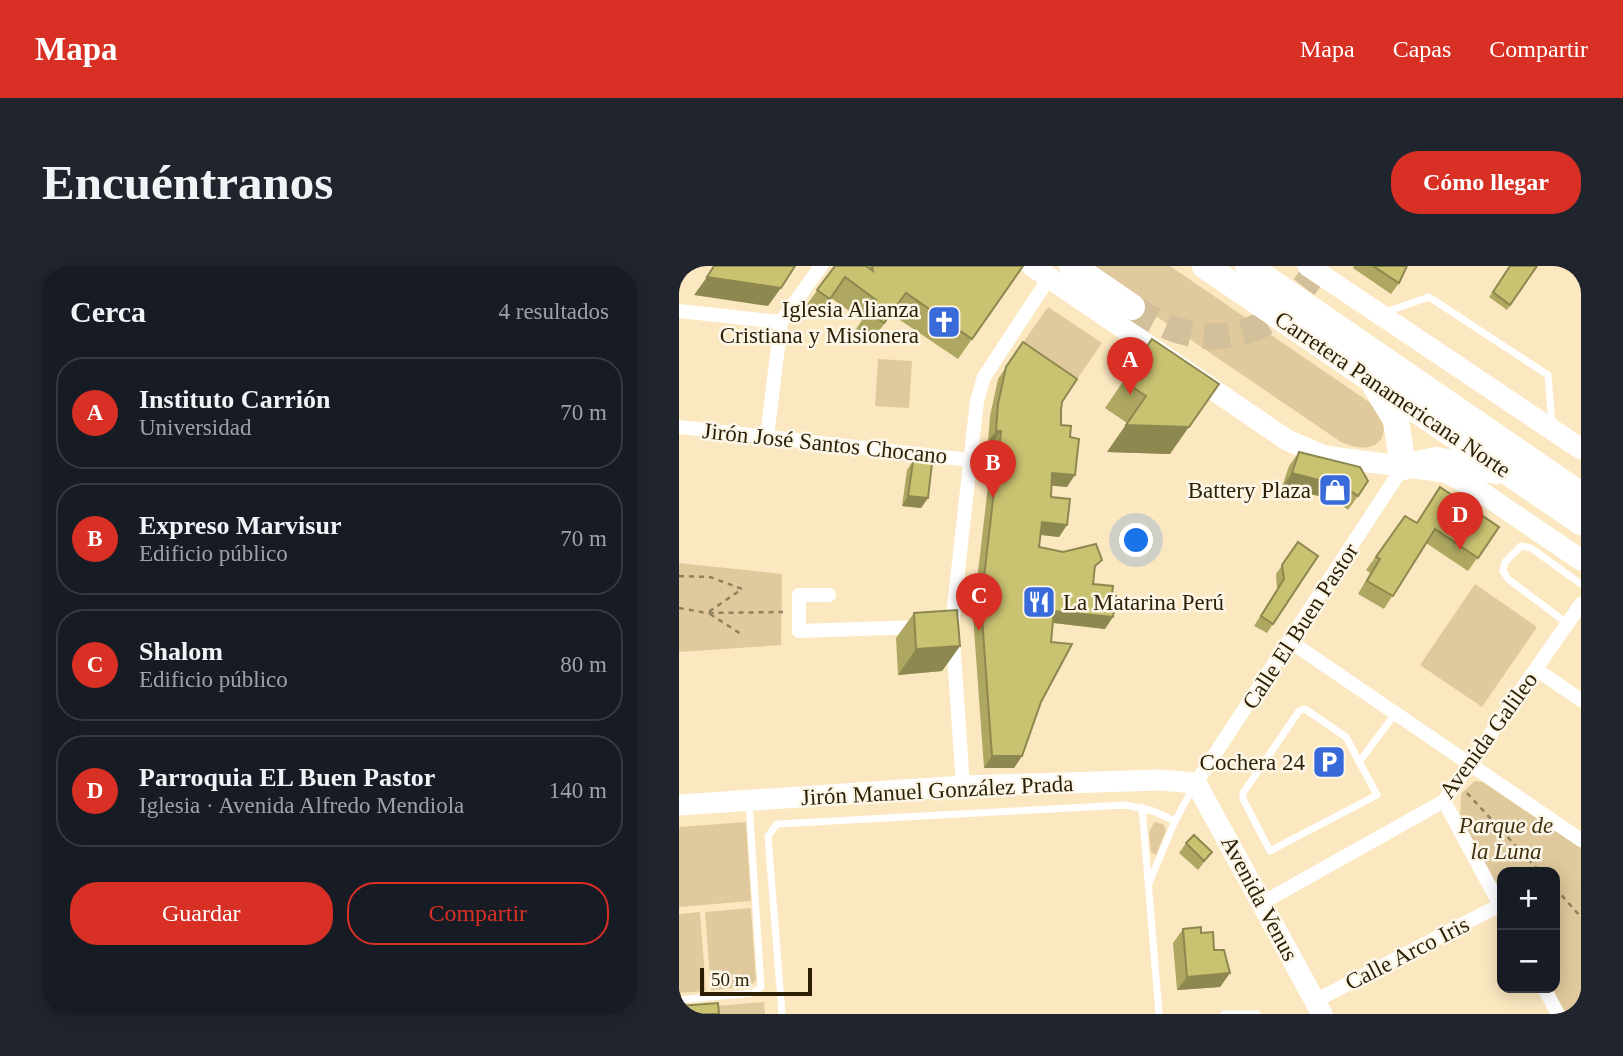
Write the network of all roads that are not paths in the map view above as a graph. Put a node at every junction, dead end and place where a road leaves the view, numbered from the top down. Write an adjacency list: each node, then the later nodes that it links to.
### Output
1 (821, 266): 11 (street)
2 (1072, 266): 8 (highway)
3 (1205, 266): 12 (highway, Carretera Panamericana Norte)
4 (1248, 266): 20 (highway, Carretera Panamericana Norte)
5 (1308, 266): 7 (main road)
6 (1041, 272): 17 (street); 18 (main road)
7 (1339, 275): 10 (main road)
8 (1132, 307)
9 (679, 311): 11 (street)
10 (1380, 314): 14 (main road); 14 (lane)
11 (781, 322): 15 (street)
12 (1362, 372): 18 (highway); 19 (highway, Carretera Panamericana Norte)
13 (679, 427): 15 (street, Jirón José Santos Chocano)
14 (1552, 428): 16 (main road)
15 (767, 437): 17 (street, Jirón José Santos Chocano)
16 (1581, 449)
17 (970, 460): 27 (street)
18 (1403, 467): 19 (highway); 22 (main road); 28 (street, Calle El Buen Pastor)
19 (1515, 477): 21 (highway, Carretera Panamericana Norte)
20 (1581, 495)
21 (1581, 522)
22 (1581, 560)
23 (1581, 584): 26 (lane)
24 (829, 596): 27 (street)
25 (1581, 604): 26 (street, Avenida Galileo)
26 (1568, 624): 29 (street, Avenida Galileo)
27 (952, 625): 35 (street)
28 (1291, 642): 31 (street); 34 (street, Calle El Buen Pastor)
29 (1537, 670): 30 (street); 33 (street, Avenida Galileo)
30 (1581, 701)
31 (1395, 714): 32 (lane); 33 (street)
32 (1359, 762): 32 (lane)
33 (1471, 766): 37 (street, Avenida Galileo); 41 (street)
34 (1196, 783): 35 (main road, Jirón Manuel González Prada); 40 (lane); 44 (main road, Avenida Venus)
35 (963, 786): 36 (main road, Jirón Manuel González Prada)
36 (749, 801): 38 (main road, Jirón Manuel González Prada); 47 (lane)
37 (1444, 801): 43 (street); 44 (street, Avenida Galileo)
38 (679, 805)
39 (1142, 807): 40 (lane); 42 (lane); 50 (lane)
40 (1175, 821): 42 (lane)
41 (1581, 841)
42 (1149, 883): 51 (lane)
43 (1497, 900)
44 (1262, 903): 48 (main road, Avenida Venus)
45 (1497, 909): 48 (street, Calle Arco Iris)
46 (1546, 993): 49 (street)
47 (679, 1000)
48 (1318, 1007)
49 (1554, 1013)
50 (782, 1014)
51 (1159, 1014)
52 (1224, 1014): 53 (lane)
53 (1257, 1014)

